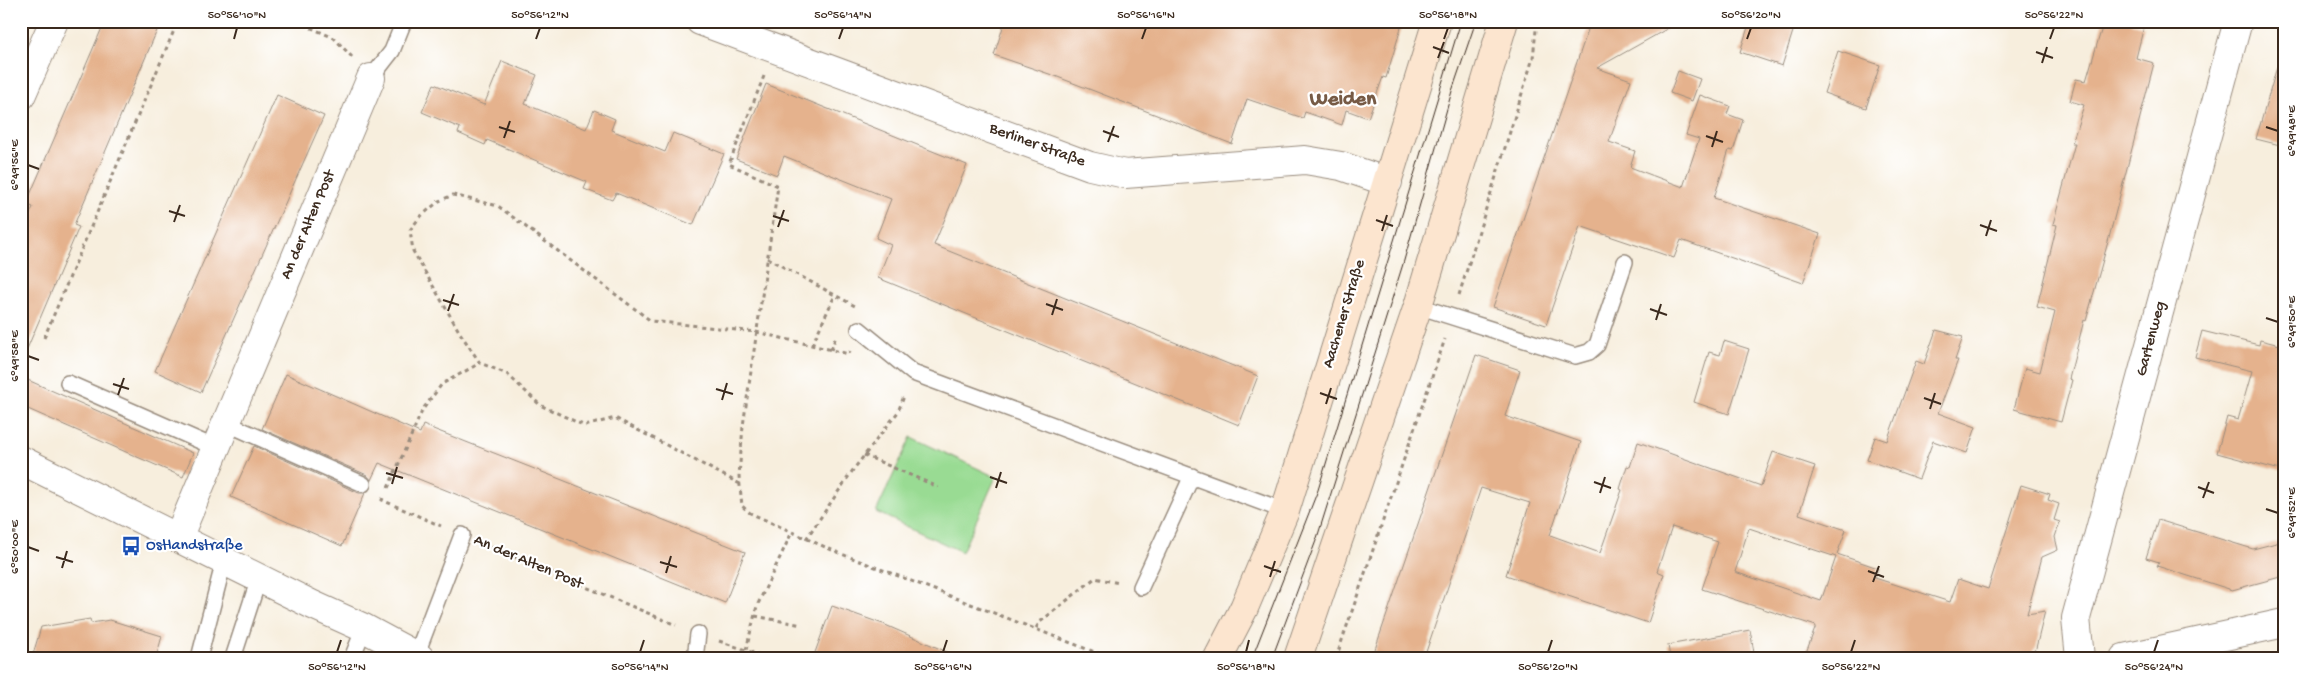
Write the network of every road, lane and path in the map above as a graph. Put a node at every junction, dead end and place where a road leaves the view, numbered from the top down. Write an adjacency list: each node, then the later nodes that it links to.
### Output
1 (54, 21): 11 (street)
2 (178, 21): 19 (path)
3 (296, 21): 10 (path)
4 (404, 21): 10 (lane)
5 (700, 21): 9 (street, Berliner Straße)
6 (1437, 21): 12 (main road, Aachener Straße)
7 (1504, 21): 16 (main road)
8 (2238, 21): 56 (street, Gartenweg)
9 (775, 49): 12 (street, Berliner Straße); 13 (path)
10 (371, 78): 24 (street, An der Alten Post)
11 (21, 96)
12 (1388, 182): 32 (main road, Aachener Straße)
13 (767, 258): 15 (path); 18 (path)
14 (1625, 262): 16 (lane)
15 (835, 295): 17 (path); 20 (path)
16 (1418, 306): 55 (main road)
17 (859, 329): 20 (path); 22 (lane)
18 (756, 332): 20 (path); 21 (path); 30 (path)
19 (44, 338)
20 (812, 345)
21 (480, 363): 30 (path); 34 (path, An der Alten Post)
22 (913, 373): 26 (path); 28 (lane)
23 (68, 383): 25 (lane)
24 (226, 423): 25 (street, An der Alten Post); 29 (lane)
25 (216, 448): 35 (street, An der Alten Post)
26 (864, 455): 31 (path); 36 (path)
27 (21, 460): 35 (street)
28 (1192, 476): 32 (lane); 39 (lane)
29 (363, 484)
30 (740, 484): 33 (path)
31 (938, 488)
32 (1284, 511): 54 (main road, Aachener Straße)
33 (792, 532): 36 (path); 40 (path)
34 (462, 535): 45 (path, An der Alten Post); 47 (lane)
35 (178, 538): 37 (street)
36 (806, 539): 44 (path)
37 (224, 561): 38 (street); 48 (lane)
38 (258, 578): 43 (street); 49 (lane)
39 (1141, 588): 44 (path)
40 (755, 616): 42 (path); 46 (path)
41 (2284, 623): 57 (street)
42 (802, 625)
43 (364, 628): 47 (street); 50 (lane)
44 (1036, 628): 53 (path)
45 (698, 634): 46 (path, An der Alten Post); 51 (lane)
46 (746, 650): 52 (path, An der Alten Post)
47 (418, 657)
48 (199, 658)
49 (234, 658)
50 (352, 658)
51 (695, 658)
52 (768, 658)
53 (1110, 658)
54 (1218, 658)
55 (1298, 658)
56 (2080, 658)
57 (2124, 658)

